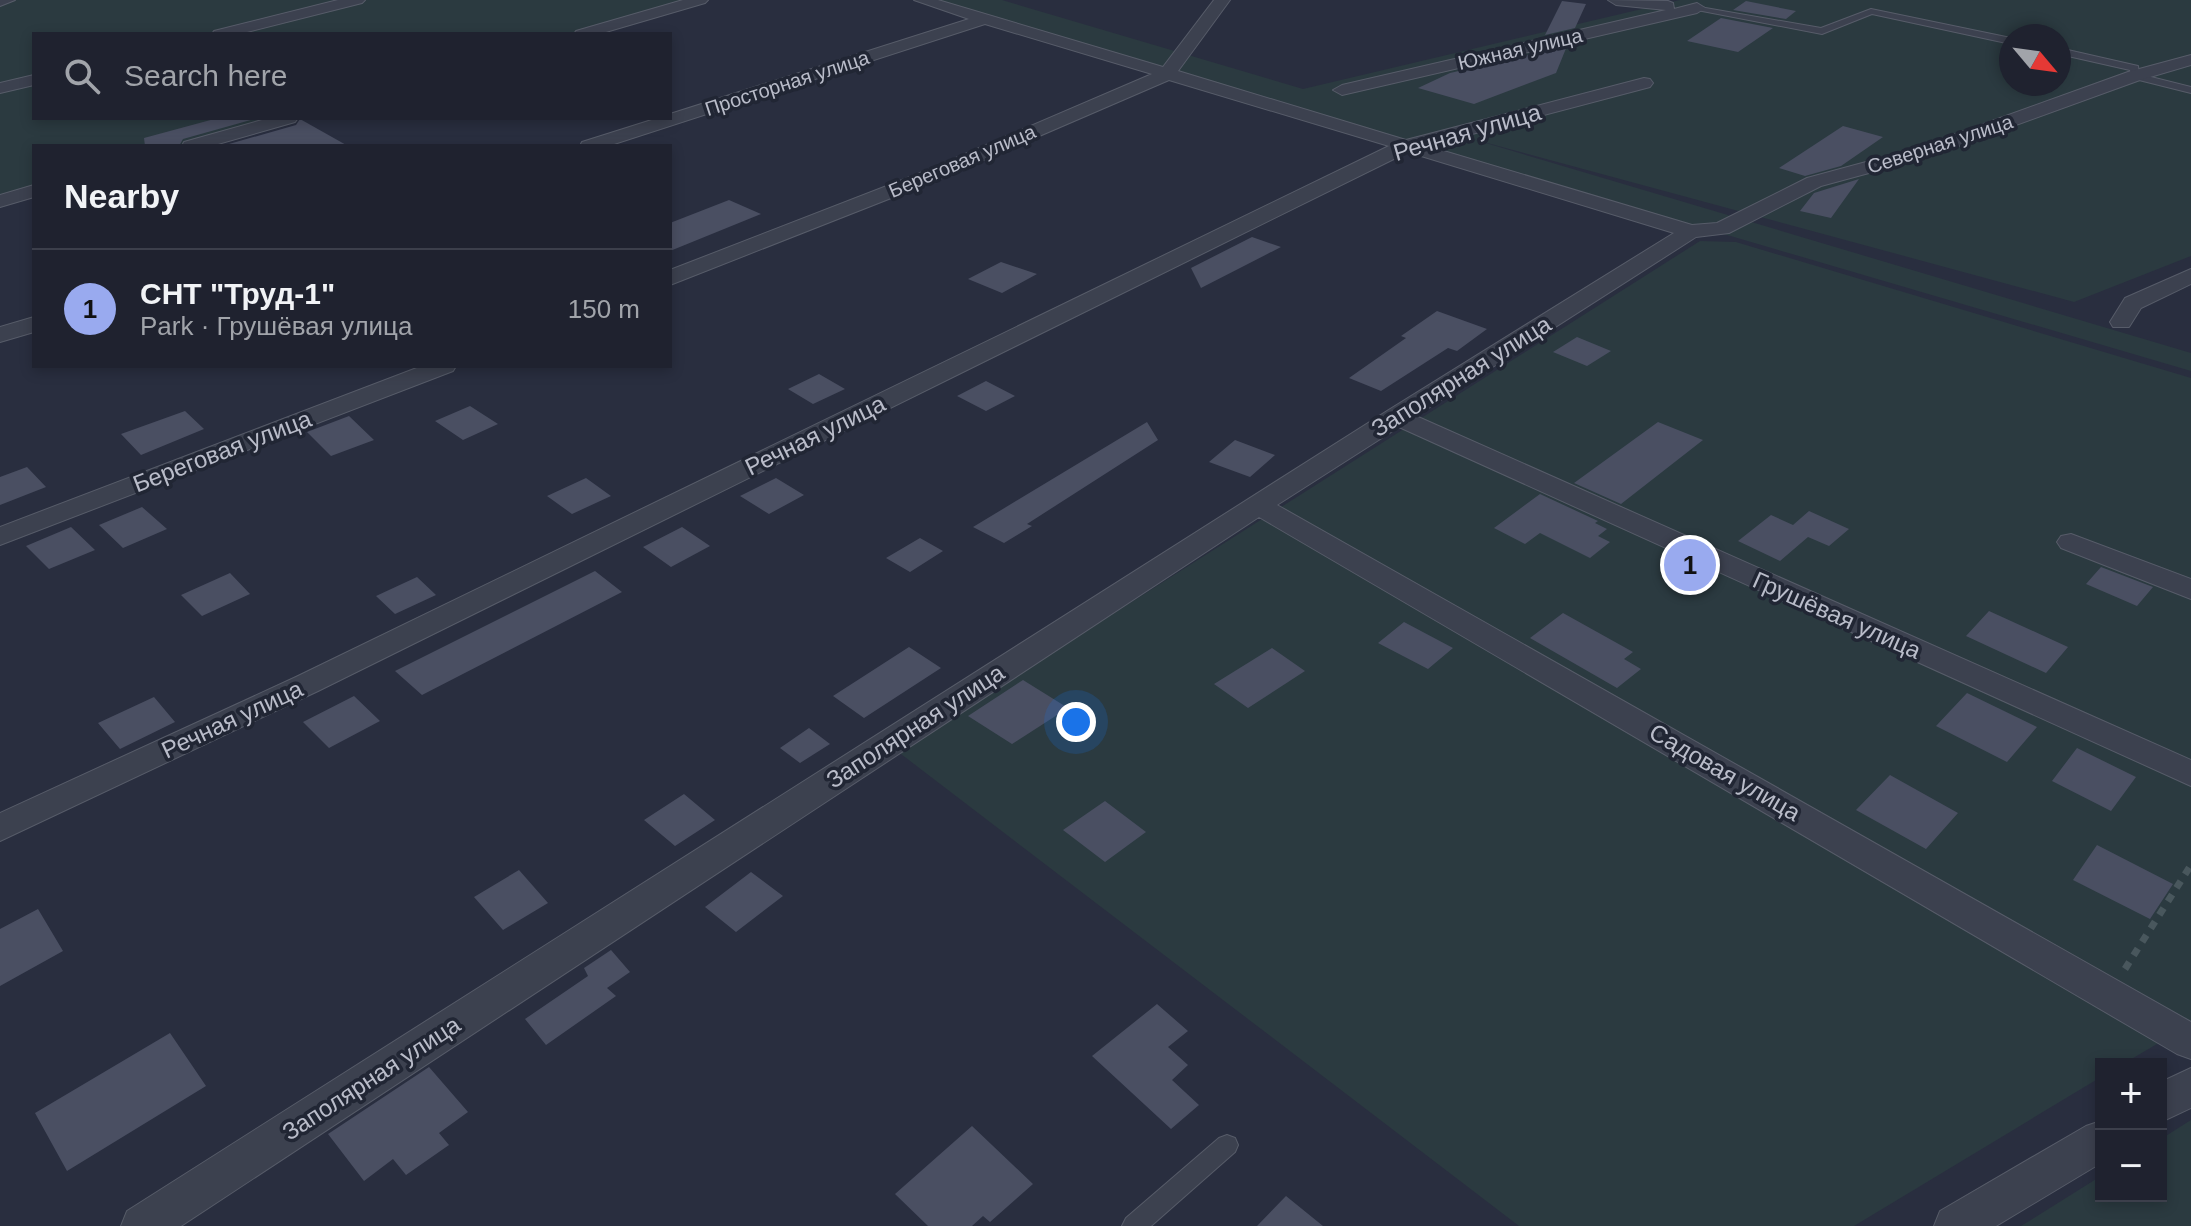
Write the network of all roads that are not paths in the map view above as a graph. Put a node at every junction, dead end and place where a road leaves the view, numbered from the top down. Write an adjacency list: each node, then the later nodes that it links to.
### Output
1 (7, 0): 7 (street)
2 (357, 0): 10 (street)
3 (700, 0): 11 (street)
4 (922, 0): 9 (street)
5 (1222, 0): 15 (street)
6 (1616, 0): 8 (street)
7 (0, 1)
8 (1693, 8): 12 (lane); 20 (street, Южная улица)
9 (985, 19): 15 (street); 22 (street, Просторная улица)
10 (228, 32)
11 (589, 32)
12 (1999, 38)
13 (2071, 54): 16 (lane)
14 (2191, 60): 16 (street, Северная улица)
15 (1167, 74): 27 (street); 32 (street, Береговая улица)
16 (2134, 76): 21 (lane); 30 (street, Северная улица)
17 (32, 80): 19 (street)
18 (1644, 83): 27 (street, Речная улица)
19 (0, 88)
20 (1342, 90)
21 (2191, 90)
22 (672, 119)
23 (282, 120): 25 (street)
24 (670, 120): 26 (street, Просторная улица)
25 (198, 144)
26 (595, 144)
27 (1407, 145): 30 (street); 43 (street, Речная улица)
28 (32, 192): 29 (street)
29 (0, 201)
30 (1691, 231): 37 (street, Заполярная улица)
31 (2191, 276): 33 (street)
32 (672, 277)
33 (2121, 322)
34 (32, 325): 35 (street)
35 (0, 335)
36 (439, 368): 39 (street, Береговая улица)
37 (1396, 416): 38 (street, Заполярная улица); 42 (street, Грушёвая улица)
38 (1258, 505): 44 (street, Садовая улица); 49 (street, Заполярная улица)
39 (0, 537)
40 (2071, 542): 41 (street)
41 (2191, 590)
42 (2191, 774)
43 (0, 828)
44 (2191, 1042)
45 (2191, 1086): 46 (street)
46 (2167, 1100)
47 (2095, 1144): 51 (street)
48 (1227, 1145): 50 (lane)
49 (143, 1226)
50 (1134, 1226)
51 (1956, 1226)

